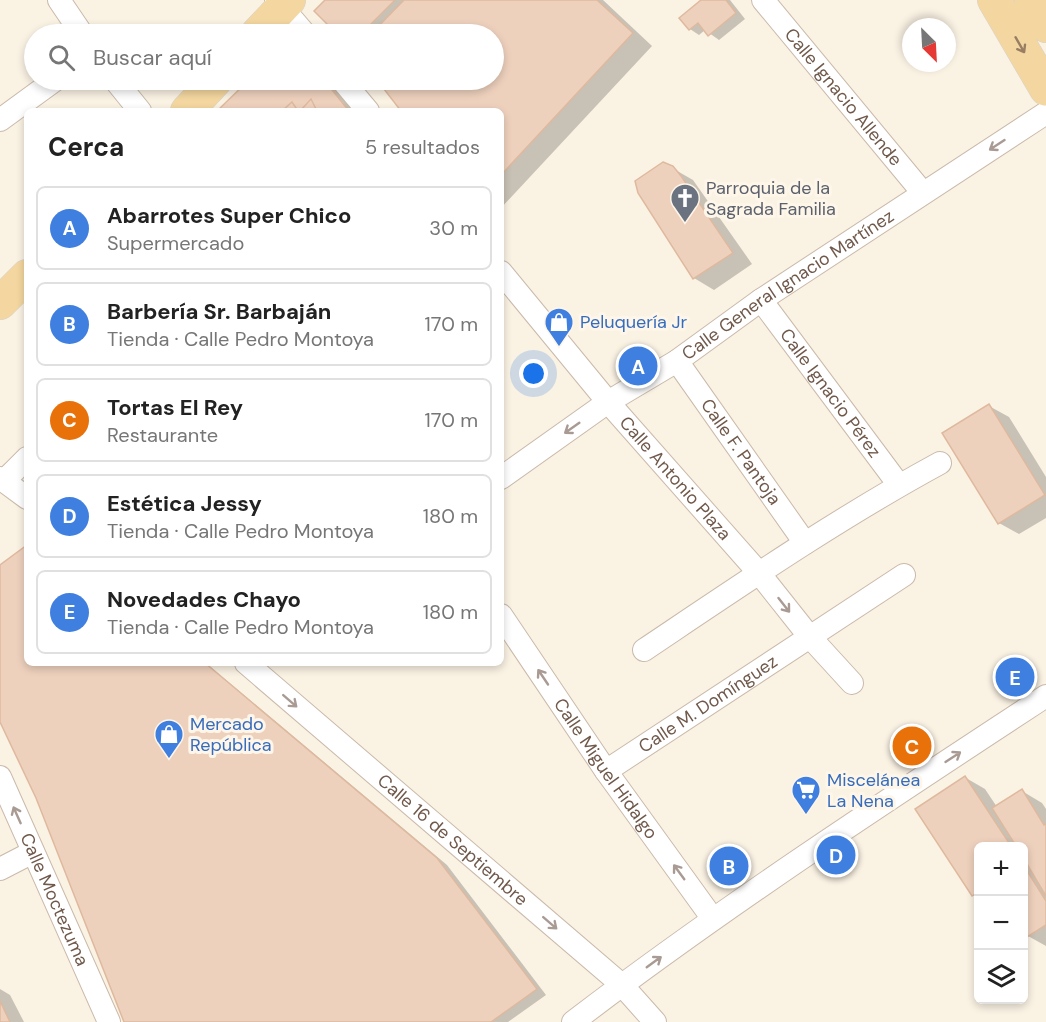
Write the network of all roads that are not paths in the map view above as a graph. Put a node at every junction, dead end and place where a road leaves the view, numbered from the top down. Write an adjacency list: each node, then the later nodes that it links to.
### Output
1 (59, 0): 6 (street)
2 (764, 0): 20 (street, Calle Ignacio Allende)
3 (994, 0): 10 (main road, one-way to 10)
4 (1031, 0): 9 (main road)
5 (283, 2): 7 (main road); 8 (street)
6 (75, 24)
7 (265, 24)
8 (298, 24)
9 (1046, 26)
10 (1046, 89)
11 (41, 90): 19 (street)
12 (123, 90): 15 (street)
13 (207, 90): 16 (main road)
14 (350, 90): 17 (street)
15 (138, 108)
16 (190, 108)
17 (365, 108)
18 (1046, 113): 20 (street, Calle General Ignacio Martínez, one-way to 20)
19 (0, 120)
20 (923, 193): 23 (street, Calle General Ignacio Martínez)
21 (504, 276): 26 (street, Calle Antonio Plaza)
22 (24, 279): 24 (main road)
23 (761, 300): 25 (street, Calle General Ignacio Martínez); 31 (street, Calle Ignacio Pérez)
24 (0, 303)
25 (677, 361): 26 (street, Calle General Ignacio Martínez); 33 (street, Calle F. Pantoja)
26 (608, 402): 29 (street, Calle General Ignacio Martínez, one-way to 29); 34 (street, Calle Antonio Plaza)
27 (24, 461): 30 (street)
28 (940, 463): 31 (street)
29 (504, 476)
30 (2, 480): 32 (street)
31 (899, 485): 33 (street)
32 (24, 496)
33 (805, 543): 34 (street)
34 (759, 573): 37 (street, Calle Antonio Plaza, one-way to 37); 38 (street)
35 (904, 575): 37 (street, Calle M. Domínguez)
36 (504, 619): 42 (street, Calle Miguel Hidalgo, one-way to 36)
37 (809, 636): 40 (street, Calle Antonio Plaza); 42 (street, Calle M. Domínguez)
38 (644, 650)
39 (250, 666): 47 (street, Calle 16 de Septiembre, one-way to 47)
40 (852, 683)
41 (1046, 696): 46 (street, one-way to 41)
42 (606, 771): 46 (street, Calle Miguel Hidalgo, one-way to 42)
43 (0, 777): 44 (street, Calle Moctezuma, one-way to 43)
44 (33, 852): 45 (street); 48 (street, Calle Moctezuma)
45 (0, 869)
46 (713, 919): 47 (street, one-way to 46)
47 (622, 985): 49 (street); 50 (street, Calle 16 de Septiembre)
48 (109, 1022)
49 (573, 1022)
50 (655, 1022)

